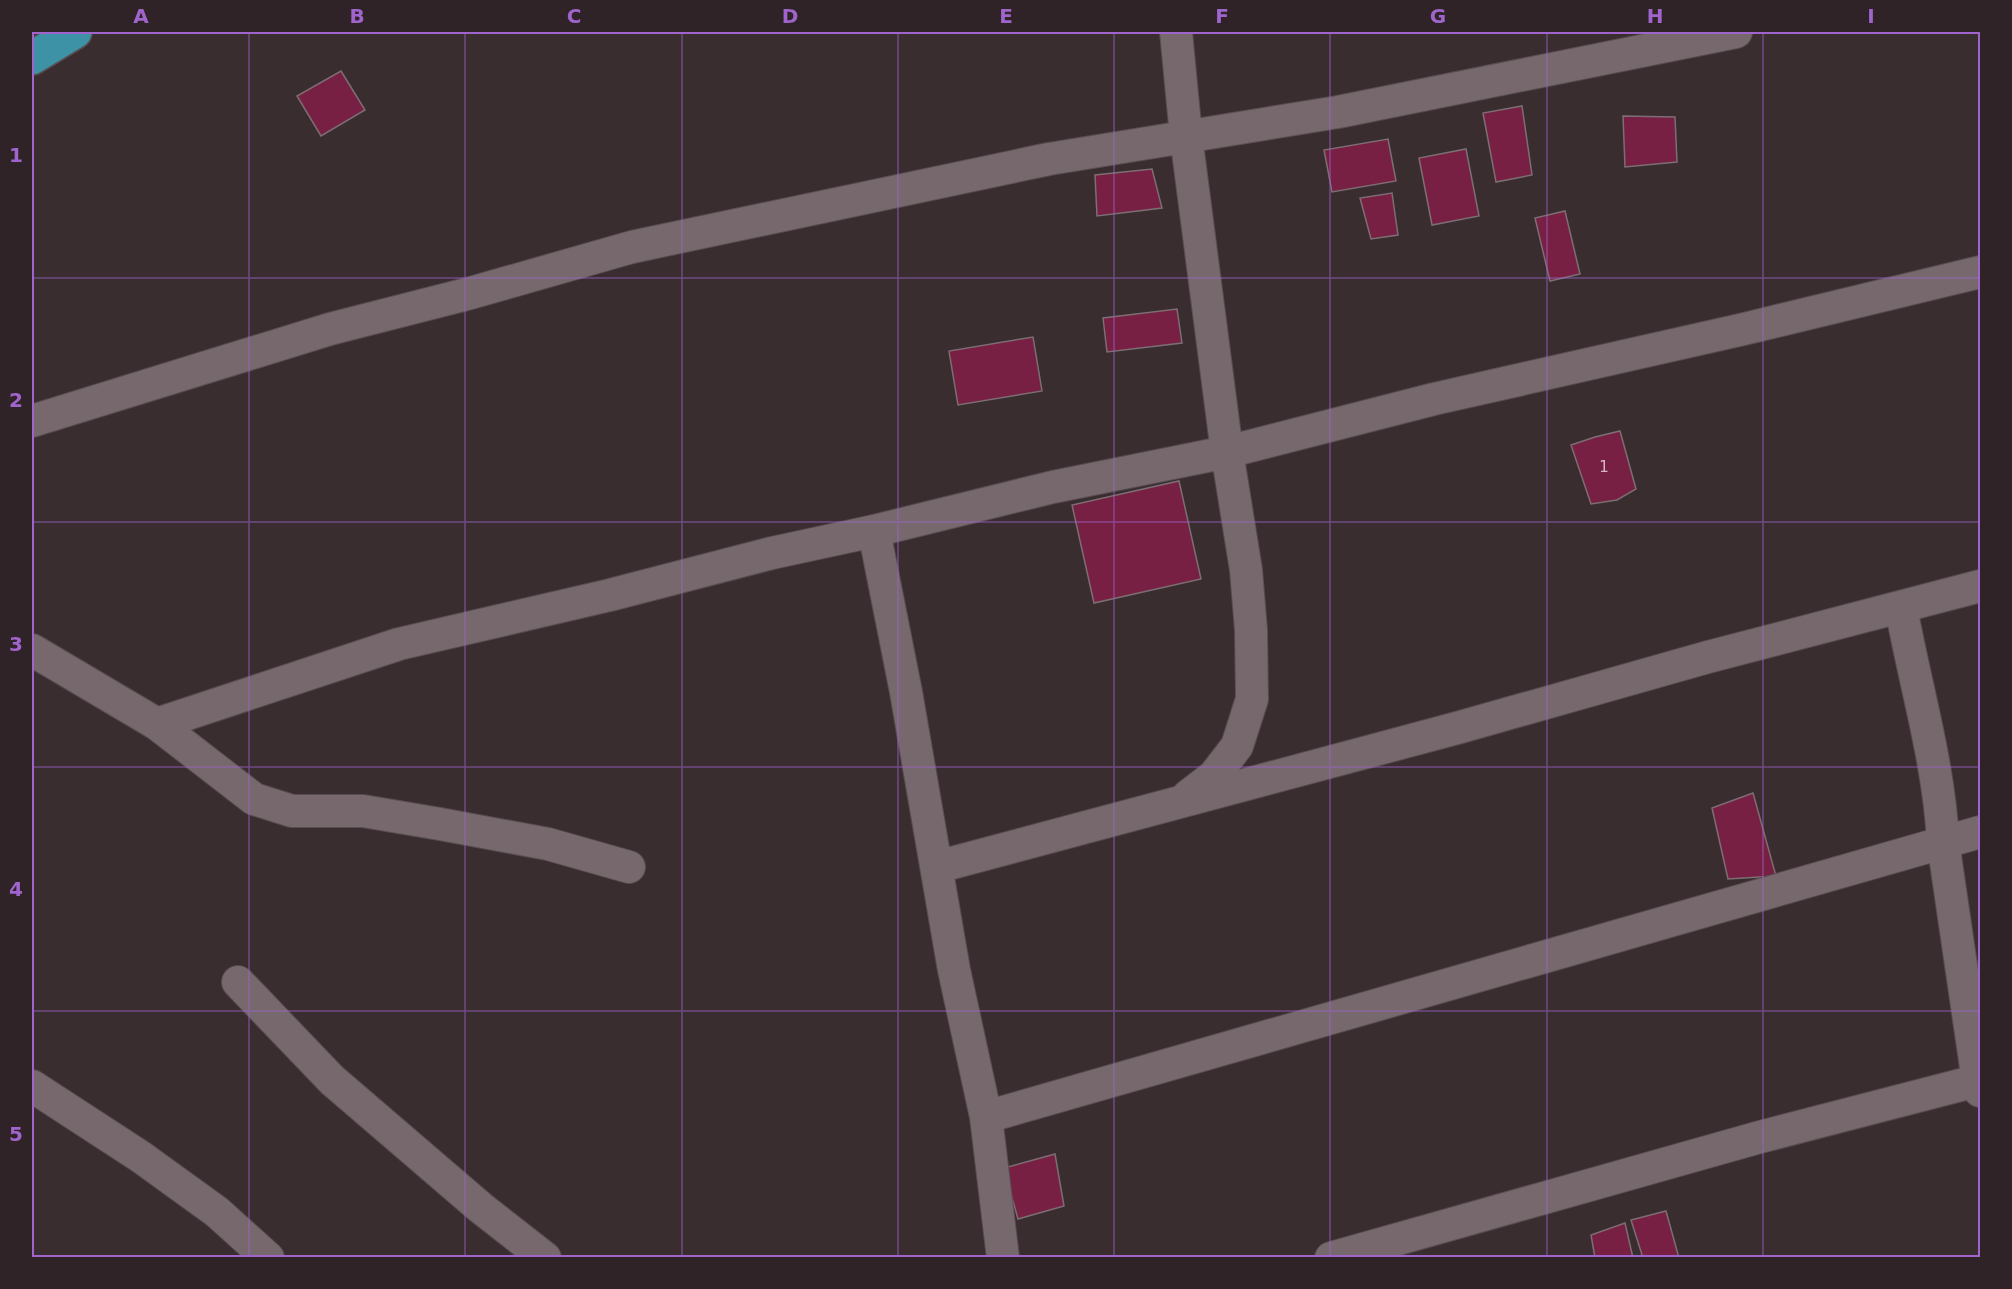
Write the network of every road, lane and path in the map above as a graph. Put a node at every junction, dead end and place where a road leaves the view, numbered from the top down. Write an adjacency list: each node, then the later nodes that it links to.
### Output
1 (75, 32): 4 (highway)
2 (1176, 32): 5 (street)
3 (1736, 32): 5 (street)
4 (32, 58)
5 (1186, 136): 7 (street); 8 (street)
6 (1980, 272): 8 (street)
7 (32, 421)
8 (1227, 452): 9 (street); 14 (street)
9 (874, 531): 13 (street); 18 (street)
10 (1980, 586): 11 (street)
11 (1901, 607): 14 (street); 16 (street)
12 (32, 650): 13 (street)
13 (157, 724): 17 (street)
14 (1183, 801): 18 (street)
15 (1980, 832): 16 (street)
16 (1943, 842): 20 (street); 22 (street)
17 (629, 867)
18 (937, 867): 22 (street)
19 (238, 982): 24 (street)
20 (1980, 1084): 26 (street)
21 (32, 1086): 23 (street)
22 (986, 1118): 25 (street)
23 (268, 1257)
24 (545, 1257)
25 (1003, 1257)
26 (1331, 1257)

